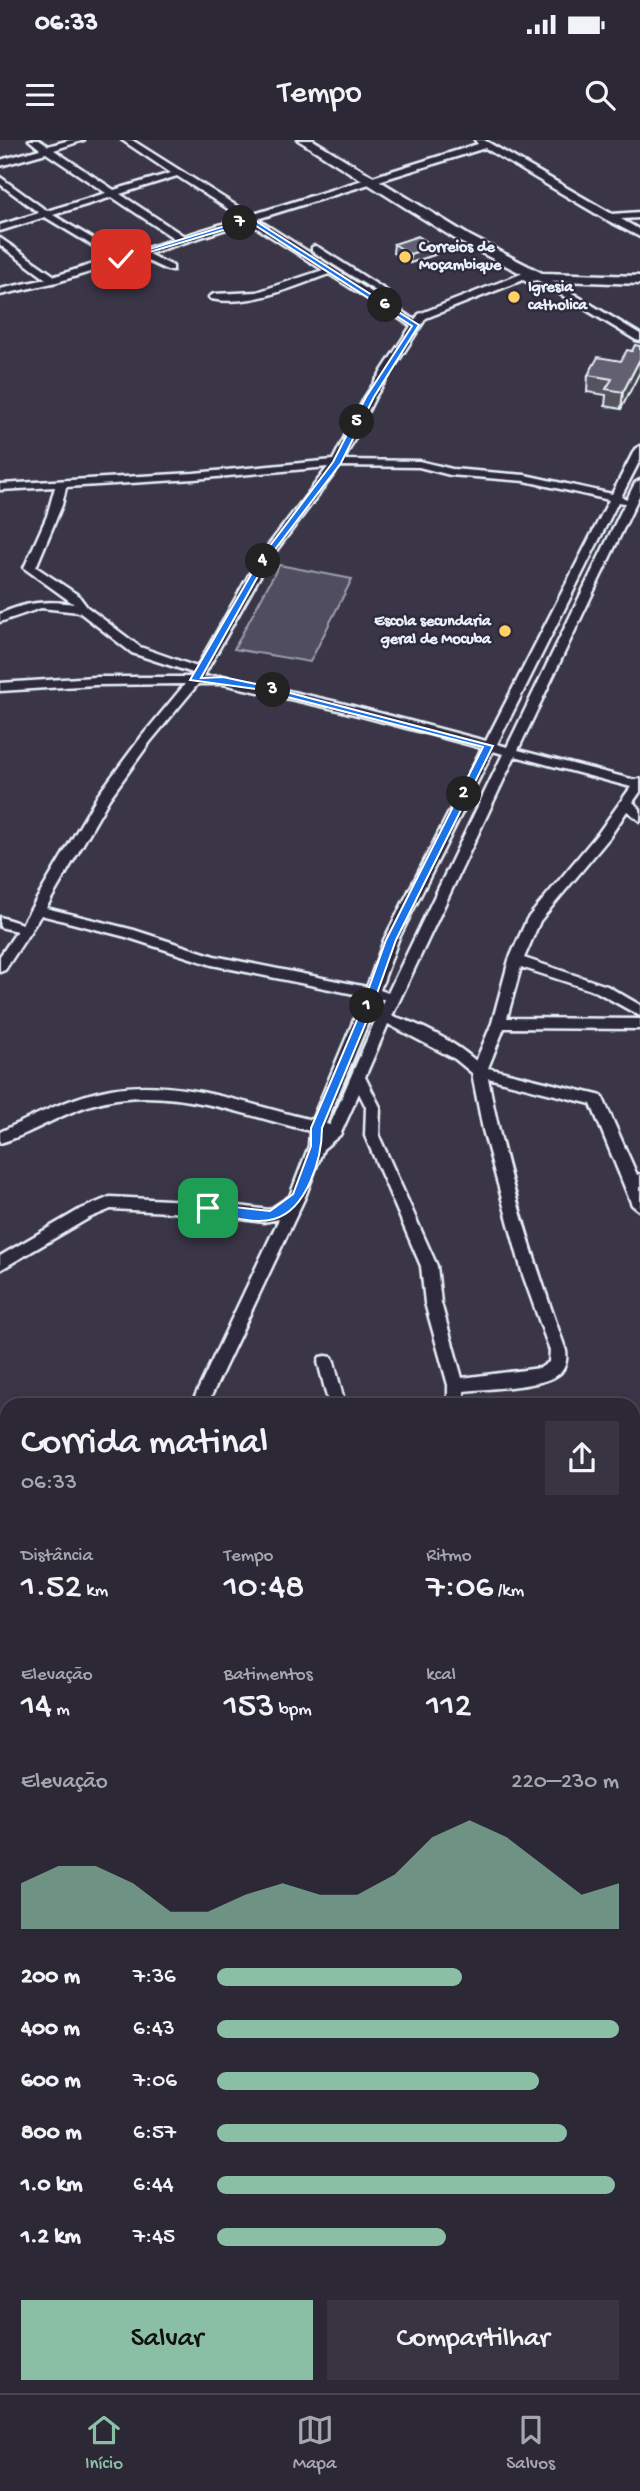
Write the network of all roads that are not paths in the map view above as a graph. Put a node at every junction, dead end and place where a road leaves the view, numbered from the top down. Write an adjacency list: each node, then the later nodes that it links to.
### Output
1 (33, 140): 8 (street)
2 (80, 140): 8 (street)
3 (126, 140): 10 (street)
4 (141, 140): 18 (street)
5 (304, 140): 11 (highway)
6 (319, 140): 11 (highway)
7 (482, 142): 11 (street); 15 (street); 17 (street)
8 (48, 149): 9 (street); 13 (street)
9 (0, 163)
10 (179, 173): 13 (street); 18 (street)
11 (379, 179): 18 (street); 28 (highway)
12 (0, 180): 14 (street)
13 (113, 193): 14 (street); 22 (street)
14 (46, 214): 20 (street); 25 (street)
15 (622, 215): 16 (street); 17 (street); 19 (street)
16 (640, 215)
17 (607, 217): 21 (street)
18 (256, 218): 22 (street); 27 (street); 35 (street)
19 (640, 224)
20 (0, 228)
21 (640, 234)
22 (183, 240): 24 (street)
23 (0, 241): 31 (street)
24 (139, 253): 25 (street); 26 (street)
25 (121, 259): 31 (street)
26 (170, 268)
27 (328, 271): 34 (street); 35 (street)
28 (537, 275): 29 (highway); 30 (highway); 33 (street); 35 (street); 37 (street)
29 (640, 277): 30 (highway)
30 (601, 278): 33 (highway)
31 (54, 280): 32 (street)
32 (0, 292)
33 (584, 295): 36 (street)
34 (214, 297)
35 (419, 321): 39 (street)
36 (640, 328)
37 (640, 338)
38 (640, 449): 44 (street)
39 (337, 463): 41 (street); 44 (street); 50 (street)
40 (640, 483): 45 (street)
41 (61, 484): 42 (street); 48 (street)
42 (6, 487): 43 (street)
43 (0, 496)
44 (614, 498): 45 (street); 46 (street)
45 (631, 501): 47 (street)
46 (566, 594): 47 (street); 52 (street)
47 (584, 597): 53 (street)
48 (83, 609): 49 (street); 50 (street)
49 (0, 618)
50 (196, 676): 51 (street); 52 (street); 57 (street)
51 (0, 687)
52 (488, 746): 53 (street); 60 (street)
53 (508, 752): 54 (street); 61 (street)
54 (639, 784): 55 (street)
55 (626, 802): 56 (street); 63 (street)
56 (640, 817)
57 (38, 910): 59 (street); 65 (street)
58 (0, 922): 59 (street)
59 (22, 933): 62 (street); 64 (street)
60 (391, 940): 61 (street); 65 (street)
61 (420, 941): 66 (street)
62 (0, 943)
63 (516, 960): 67 (street); 70 (street)
64 (0, 967)
65 (371, 993): 66 (street); 68 (street)
66 (392, 998): 69 (street)
67 (640, 1011)
68 (365, 1013): 69 (street); 74 (street)
69 (384, 1018): 72 (street); 73 (street)
70 (499, 1023): 71 (street); 72 (street)
71 (640, 1024)
72 (479, 1071): 78 (street); 83 (street)
73 (359, 1077): 75 (street); 83 (street)
74 (317, 1128): 75 (street); 76 (street); 77 (street)
75 (335, 1131): 77 (street)
76 (0, 1138)
77 (317, 1146): 79 (street)
78 (636, 1181): 80 (street)
79 (297, 1197): 81 (street); 84 (street)
80 (640, 1205)
81 (0, 1264)
82 (326, 1362): 85 (street)
83 (456, 1385): 86 (street)
84 (207, 1398)
85 (335, 1398)
86 (457, 1398)

